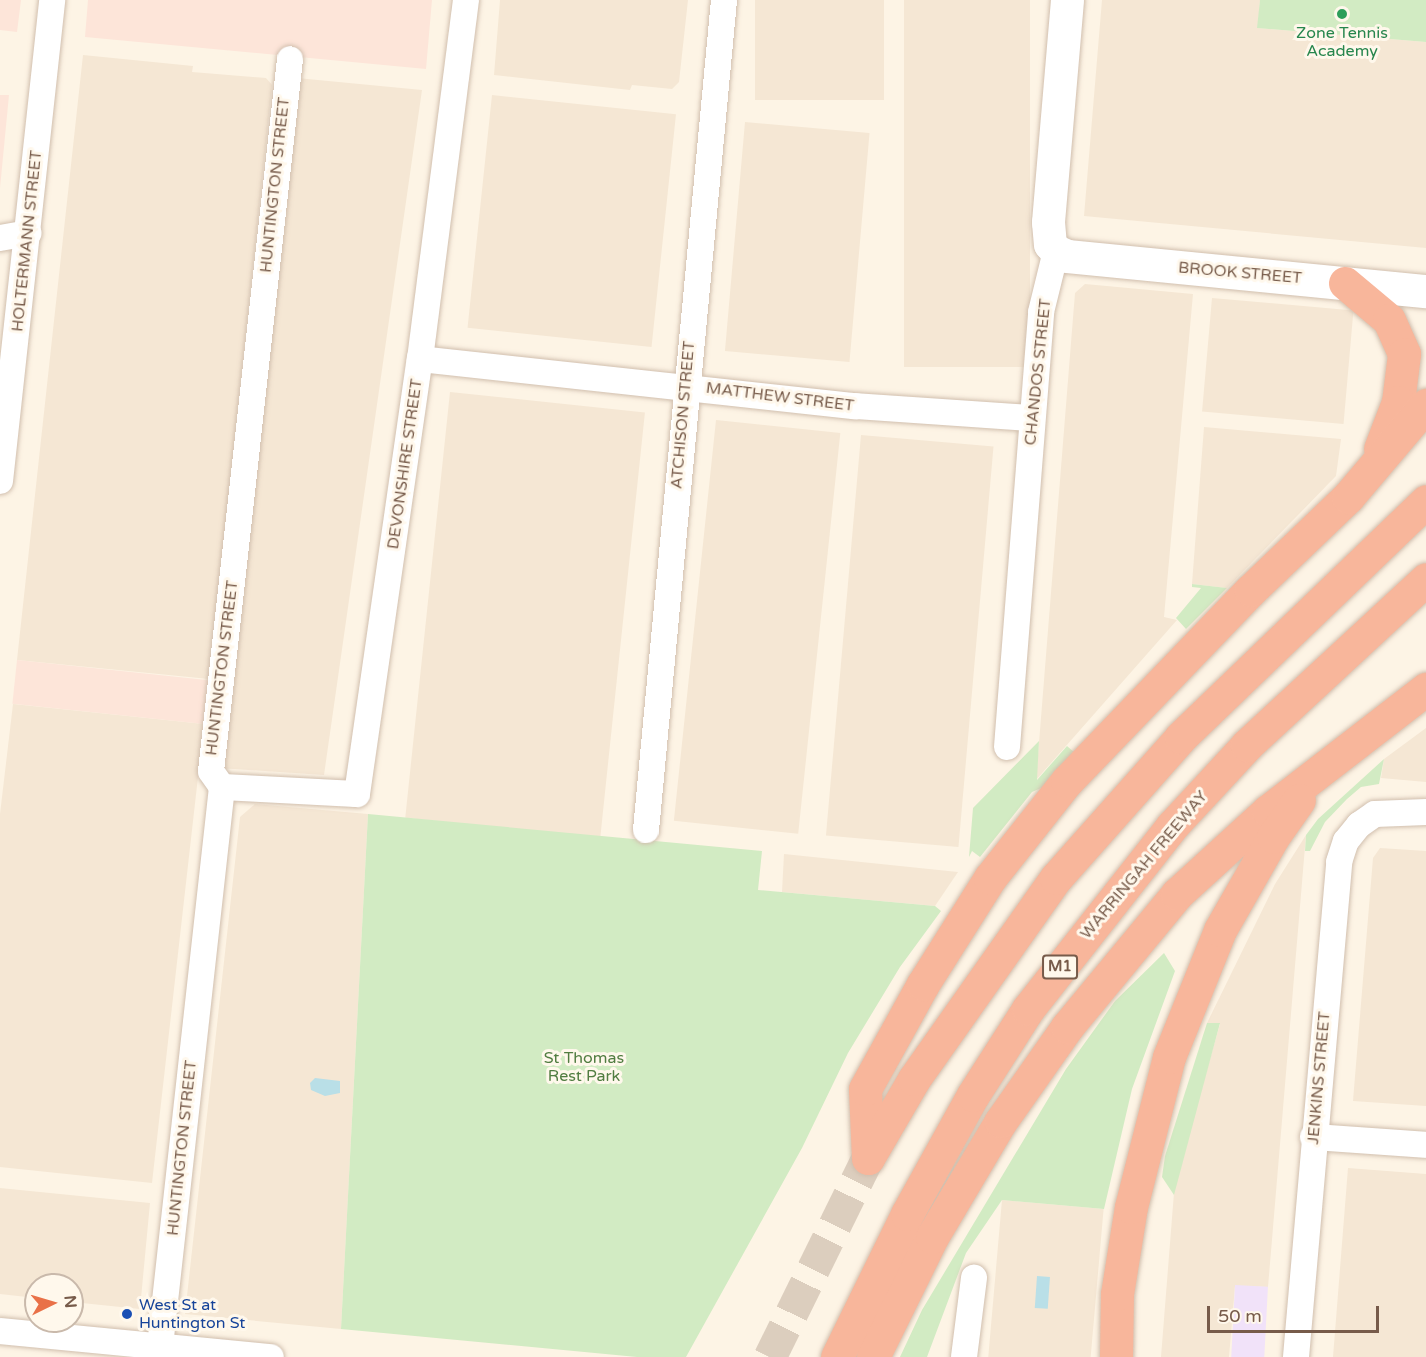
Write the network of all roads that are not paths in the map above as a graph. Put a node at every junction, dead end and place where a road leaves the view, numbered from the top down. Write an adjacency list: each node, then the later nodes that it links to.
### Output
1 (52, 0): 6 (street, HOLTERMANN STREET)
2 (466, 0): 11 (street, DEVONSHIRE STREET)
3 (724, 0): 12 (street, ATCHISON STREET)
4 (1067, 0): 8 (main road, CHANDOS STREET)
5 (290, 59): 22 (street, HUNTINGTON STREET)
6 (29, 233): 7 (street); 16 (street, HOLTERMANN STREET)
7 (0, 238)
8 (1056, 251): 9 (main road, BROOK STREET); 14 (street, CHANDOS STREET)
9 (1345, 283): 10 (main road, BROOK STREET); 15 (highway)
10 (1426, 291)
11 (420, 359): 12 (street, MATTHEW STREET); 22 (street, DEVONSHIRE STREET)
12 (686, 386): 14 (street, MATTHEW STREET); 24 (street, ATCHISON STREET)
13 (1426, 405): 15 (highway)
14 (1032, 418): 21 (street, CHANDOS STREET)
15 (1370, 472): 17 (highway)
16 (0, 482)
17 (1426, 501)
18 (1426, 579): 31 (highway, WARRINGAH FREEWAY / M1)
19 (1426, 689): 20 (highway)
20 (1350, 746): 32 (highway); 34 (highway)
21 (1007, 747)
22 (222, 787): 29 (street, HUNTINGTON STREET)
23 (1426, 812): 25 (street, JENKINS STREET)
24 (646, 830)
25 (1313, 1137): 26 (street); 35 (street, JENKINS STREET)
26 (1426, 1145)
27 (974, 1278): 33 (street)
28 (0, 1331): 29 (street)
29 (160, 1346): 30 (street)
30 (271, 1357)
31 (837, 1357)
32 (873, 1357)
33 (964, 1357)
34 (1116, 1357)
35 (1296, 1357)

